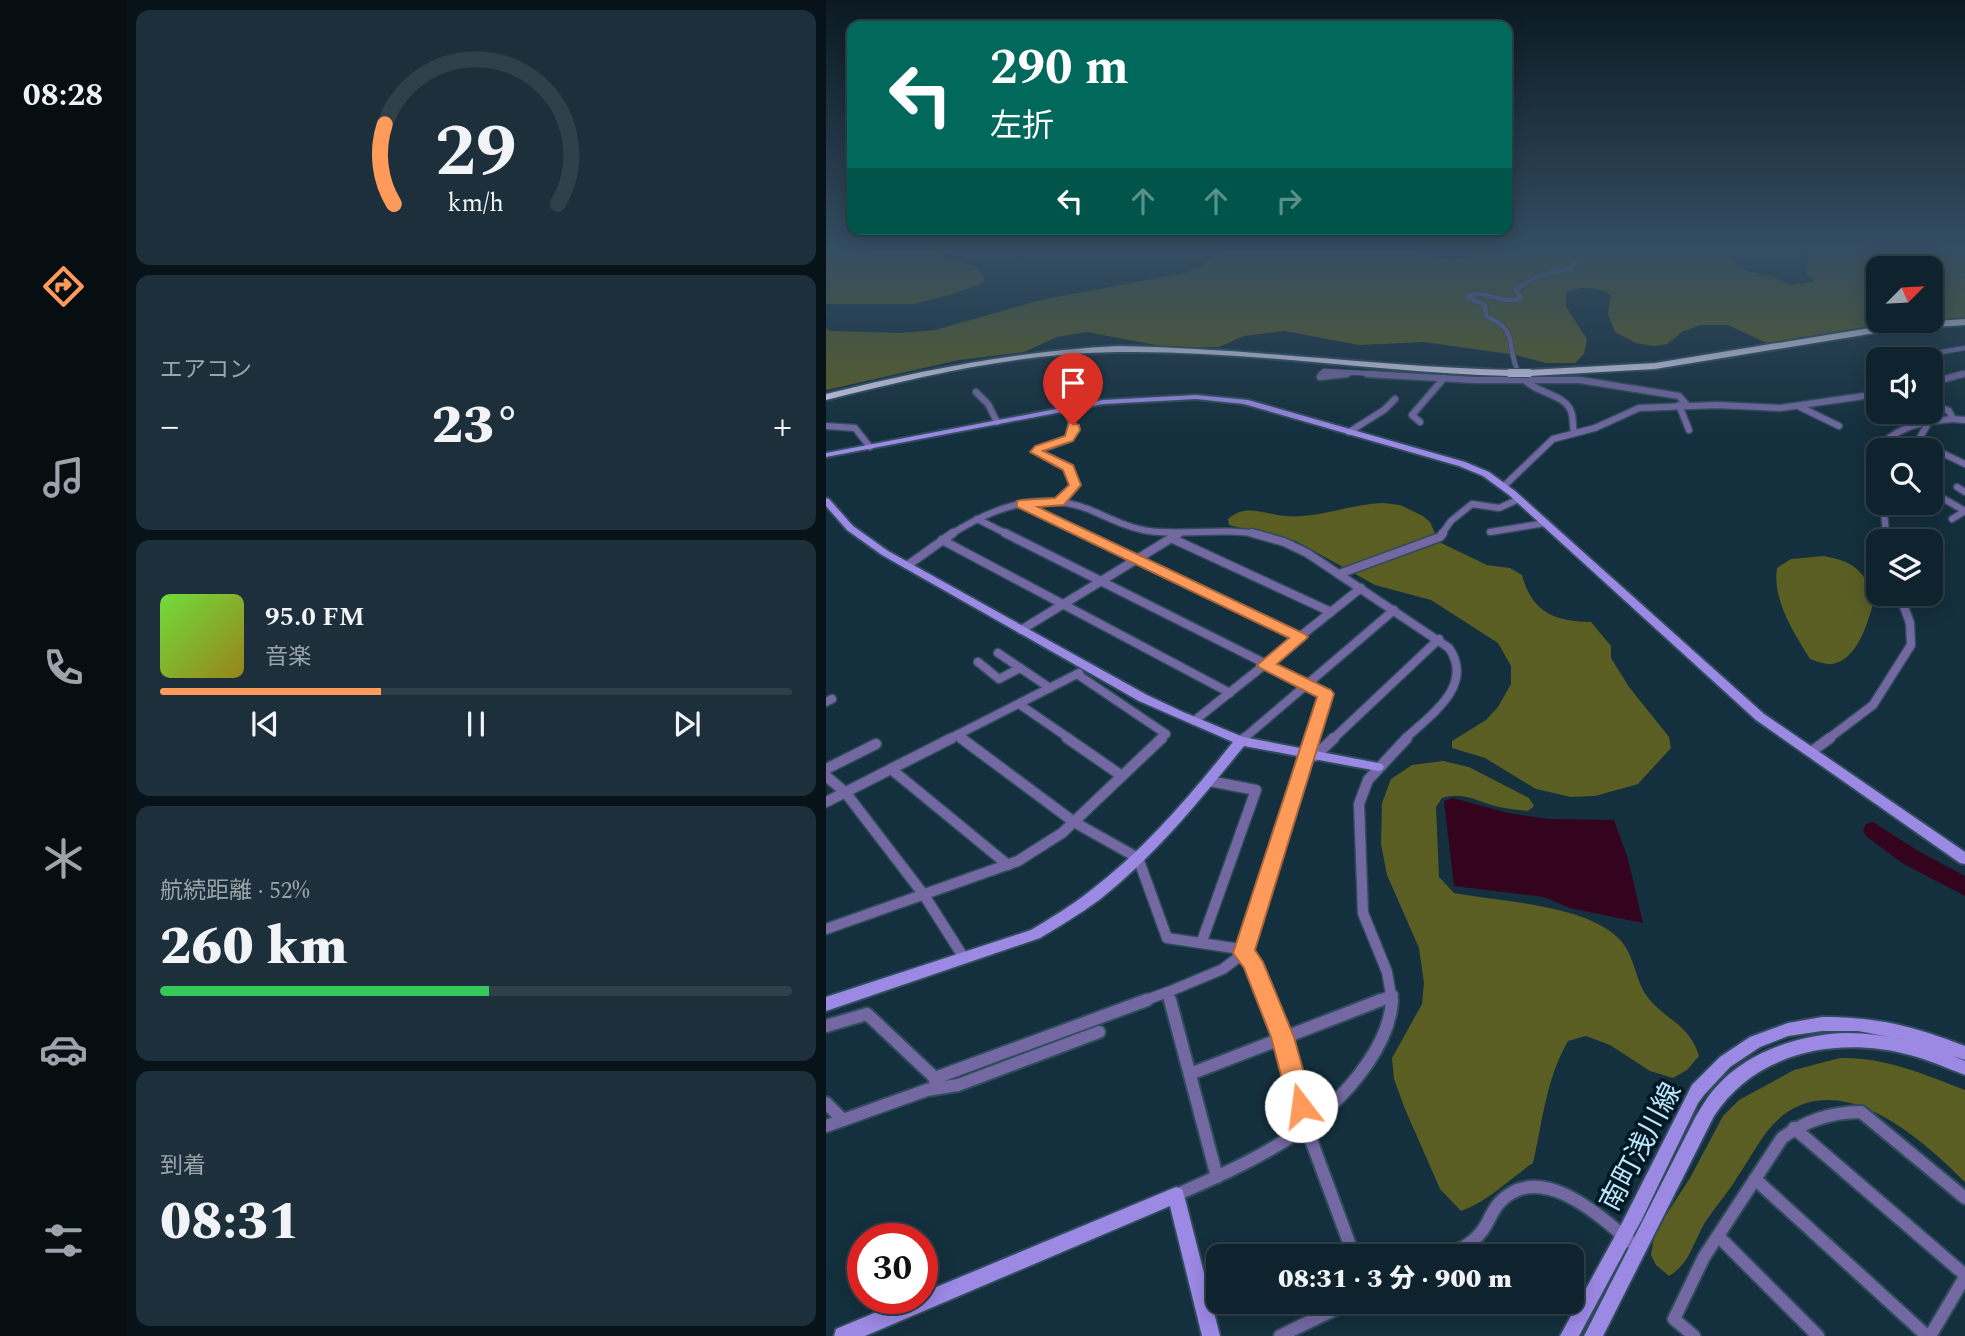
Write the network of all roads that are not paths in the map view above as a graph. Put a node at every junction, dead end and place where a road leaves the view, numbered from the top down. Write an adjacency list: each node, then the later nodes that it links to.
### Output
1 (1484, 312): 9 (street)
2 (1943, 320): 3 (highway)
3 (1965, 320): 9 (highway)
4 (1866, 327): 9 (highway)
5 (1965, 348): 6 (street)
6 (1943, 352)
7 (1351, 373): 7 (street); 10 (street)
8 (1965, 373): 11 (street)
9 (1526, 374): 10 (street); 14 (highway, bridge); 19 (street); 34 (street)
10 (1444, 378): 27 (street)
11 (1943, 379)
12 (1079, 383): 17 (street)
13 (976, 392): 26 (street)
14 (826, 395)
15 (1866, 396): 20 (street)
16 (1395, 399): 33 (street)
17 (1085, 405): 22 (street); 33 (street)
18 (1679, 405): 19 (street); 32 (street); 34 (street)
19 (1687, 405): 20 (street)
20 (1800, 407): 31 (street)
21 (1943, 408): 23 (street)
22 (1067, 409): 26 (street); 45 (street)
23 (1953, 419): 24 (street); 25 (street)
24 (1943, 420)
25 (1965, 420)
26 (997, 422): 36 (street)
27 (1420, 422)
28 (1923, 424): 35 (street)
29 (1928, 424): 38 (street)
30 (826, 426): 36 (street)
31 (1839, 426)
32 (1689, 430)
33 (1349, 432): 39 (street)
34 (1574, 432): 39 (street)
35 (1889, 438)
36 (870, 447): 37 (street)
37 (826, 455)
38 (1965, 464)
39 (1504, 486): 43 (street)
40 (1957, 487): 41 (street)
41 (1965, 492)
42 (1943, 498): 47 (street)
43 (1519, 499): 50 (street); 57 (street)
44 (826, 500): 56 (street)
45 (1059, 502): 46 (street); 51 (street)
46 (1021, 504): 48 (street); 55 (street)
47 (1965, 511): 49 (street)
48 (977, 519): 54 (street); 58 (street)
49 (1952, 519)
50 (1546, 523): 52 (street); 81 (street)
51 (1181, 532): 53 (street); 57 (street)
52 (1490, 532)
53 (1171, 538): 55 (street); 63 (street)
54 (942, 540): 56 (street); 60 (street)
55 (1137, 559): 58 (street); 65 (street)
56 (908, 565): 64 (street)
57 (1339, 574): 59 (street)
58 (1101, 581): 60 (street); 69 (street)
59 (1361, 588): 62 (street); 63 (street)
60 (1063, 604): 64 (street); 75 (street)
61 (1904, 606): 81 (street)
62 (1394, 610): 66 (street); 73 (street)
63 (1331, 612): 65 (street)
64 (1021, 630): 71 (street)
65 (1300, 637): 69 (street)
66 (1439, 639): 82 (street); 83 (street)
67 (998, 653): 70 (street)
68 (978, 662): 70 (street)
69 (1265, 665): 73 (street); 75 (street)
70 (1020, 668): 74 (street)
71 (1088, 668): 72 (street); 77 (street)
72 (1076, 674): 74 (street); 87 (street)
73 (1307, 684): 79 (street); 82 (street)
74 (1050, 688): 76 (street)
75 (1230, 693): 77 (street)
76 (1019, 704): 78 (street); 87 (street)
77 (1194, 721): 79 (street)
78 (957, 735): 85 (street); 91 (street)
79 (1241, 741): 82 (street); 88 (street)
80 (876, 744): 84 (street)
81 (1811, 752): 93 (street)
82 (1311, 755): 83 (street); 98 (street)
83 (1378, 767): 101 (street)
84 (826, 769)
85 (891, 769): 89 (street); 94 (street)
86 (826, 776): 89 (street)
87 (1122, 776): 91 (street)
88 (1209, 781): 92 (street); 97 (street)
89 (845, 792): 90 (street); 95 (street)
90 (826, 802)
91 (1073, 822): 92 (street); 94 (street)
92 (1138, 858): 97 (street); 99 (street)
93 (1965, 859)
94 (1008, 865): 95 (street)
95 (924, 895): 96 (street); 99 (street)
96 (827, 928)
97 (1202, 941): 98 (street)
98 (1244, 953): 100 (street); 105 (street)
99 (964, 958): 102 (street)
100 (1168, 992): 108 (street); 109 (street)
101 (1393, 995): 105 (street); 114 (street)
102 (826, 1004)
103 (826, 1026): 109 (street)
104 (1099, 1032): 109 (street)
105 (1283, 1037): 108 (street); 114 (street)
106 (1965, 1053): 120 (street, 南町浅川線)
107 (1965, 1068): 123 (street, 南町浅川線)
108 (1190, 1074): 115 (street)
109 (935, 1083): 111 (street)
110 (826, 1103): 111 (street)
111 (843, 1120): 112 (street)
112 (826, 1126)
113 (1794, 1128): 116 (street); 118 (street); 124 (street)
114 (1307, 1129): 115 (street); 121 (street)
115 (1217, 1177): 117 (street)
116 (1755, 1179): 119 (street); 133 (street)
117 (1176, 1195): 126 (street); 127 (street)
118 (1965, 1198)
119 (1718, 1236): 131 (street); 132 (street)
120 (1624, 1237): 122 (street); 123 (street); 129 (street, 南町浅川線)
121 (1350, 1244)
122 (1467, 1244)
123 (1639, 1249): 130 (street, 南町浅川線)
124 (1965, 1276): 133 (street)
125 (1325, 1314): 128 (street)
126 (843, 1336)
127 (1211, 1336)
128 (1280, 1336)
129 (1569, 1336)
130 (1593, 1336)
131 (1694, 1336)
132 (1818, 1336)
133 (1928, 1336)

